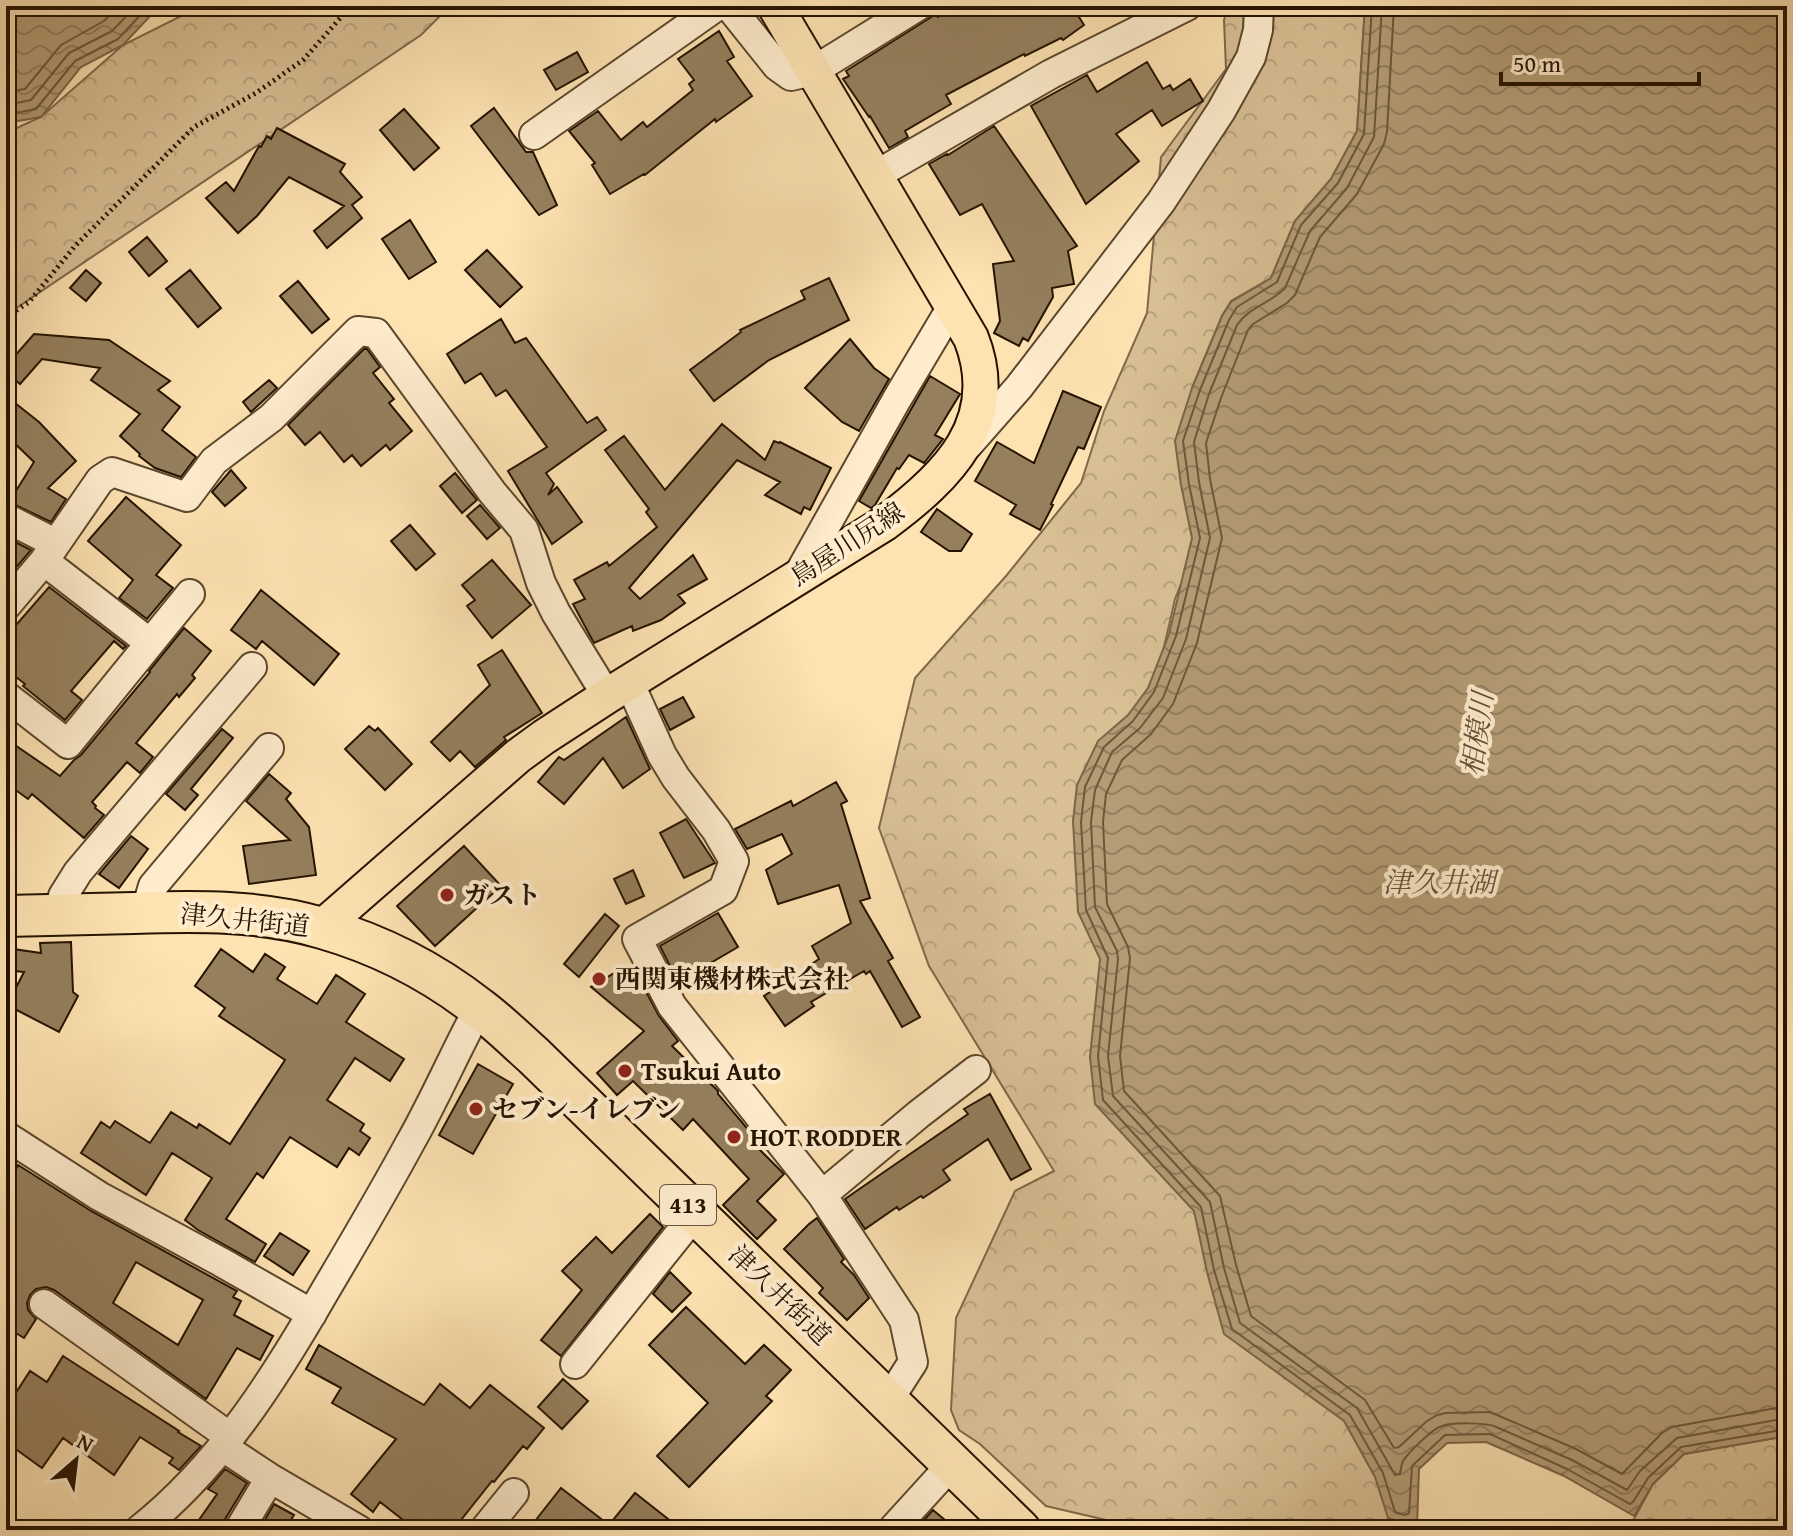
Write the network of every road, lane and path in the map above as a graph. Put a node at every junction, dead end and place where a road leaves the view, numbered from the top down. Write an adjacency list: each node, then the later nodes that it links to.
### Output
1 (351, 6): 12 (path)
2 (717, 6): 9 (street)
3 (729, 6): 8 (street)
4 (775, 6): 8 (main road, 鳥屋川尻線)
5 (918, 6): 8 (street)
6 (1187, 6): 10 (street)
7 (1259, 6): 13 (street)
8 (813, 71): 10 (main road, 鳥屋川尻線)
9 (534, 135)
10 (876, 175): 11 (main road, 鳥屋川尻線)
11 (953, 305): 13 (main road, 鳥屋川尻線); 16 (street)
12 (6, 317)
13 (954, 461): 16 (main road, 鳥屋川尻線)
14 (6, 518): 15 (street)
15 (49, 552): 18 (street); 19 (street); 21 (street)
16 (797, 577): 21 (main road, 鳥屋川尻線)
17 (190, 594): 19 (street)
18 (6, 606)
19 (150, 643): 22 (street)
20 (252, 667): 25 (street)
21 (618, 689): 27 (main road, 鳥屋川尻線); 31 (street)
22 (6, 696)
23 (269, 748): 24 (street)
24 (145, 913): 25 (highway, 津久井街道 / 413); 27 (highway, 津久井街道 / 413)
25 (58, 914): 26 (highway, 津久井街道 / 413)
26 (6, 916)
27 (321, 928): 28 (highway, 津久井街道 / 413)
28 (479, 1008): 32 (highway, 津久井街道 / 413); 34 (street)
29 (976, 1070): 31 (street)
30 (6, 1136): 34 (street)
31 (822, 1195): 36 (street)
32 (696, 1213): 35 (street); 36 (highway, 津久井街道 / 413)
33 (44, 1304): 37 (street)
34 (312, 1314): 37 (street)
35 (575, 1364)
36 (888, 1401): 38 (highway, 津久井街道 / 413)
37 (226, 1442): 39 (street); 41 (street)
38 (952, 1464): 45 (street); 46 (highway, 津久井街道 / 413)
39 (270, 1478): 42 (street); 43 (street)
40 (514, 1493): 44 (street)
41 (139, 1530)
42 (239, 1530)
43 (359, 1530)
44 (484, 1530)
45 (892, 1530)
46 (1020, 1530)

